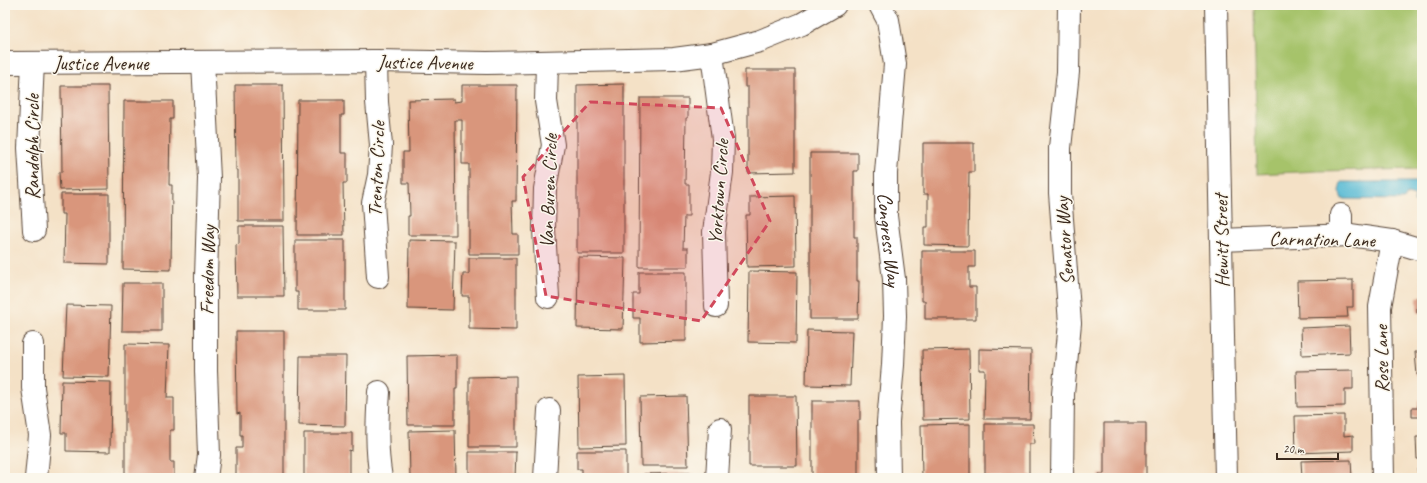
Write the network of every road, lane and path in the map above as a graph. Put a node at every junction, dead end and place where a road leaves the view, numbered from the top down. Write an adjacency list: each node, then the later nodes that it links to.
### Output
1 (835, 5): 5 (street, Justice Avenue)
2 (880, 5): 27 (street, Congress Way)
3 (1068, 5): 28 (street, Senator Way)
4 (1216, 5): 12 (street, Hewitt Street)
5 (712, 54): 8 (street, Justice Avenue); 17 (street, Yorktown Circle)
6 (376, 61): 7 (street, Justice Avenue); 8 (street, Justice Avenue); 15 (street, Trenton Circle)
7 (203, 62): 10 (street, Justice Avenue); 23 (street, Freedom Way)
8 (547, 62): 16 (street, Van Buren Circle)
9 (5, 63): 10 (street, Justice Avenue)
10 (33, 63): 11 (street, Randolph Circle)
11 (34, 230)
12 (1221, 240): 13 (street, Carnation Lane); 29 (street, Hewitt Street)
13 (1392, 241): 14 (street, Carnation Lane); 30 (street, Rose Lane)
14 (1422, 250)
15 (378, 277)
16 (548, 297)
17 (716, 306)
18 (33, 344): 22 (street)
19 (379, 392): 24 (street)
20 (549, 410): 25 (street)
21 (720, 429): 26 (street)
22 (36, 478)
23 (206, 478)
24 (381, 478)
25 (545, 478)
26 (717, 478)
27 (889, 478)
28 (1062, 478)
29 (1226, 478)
30 (1383, 478)

